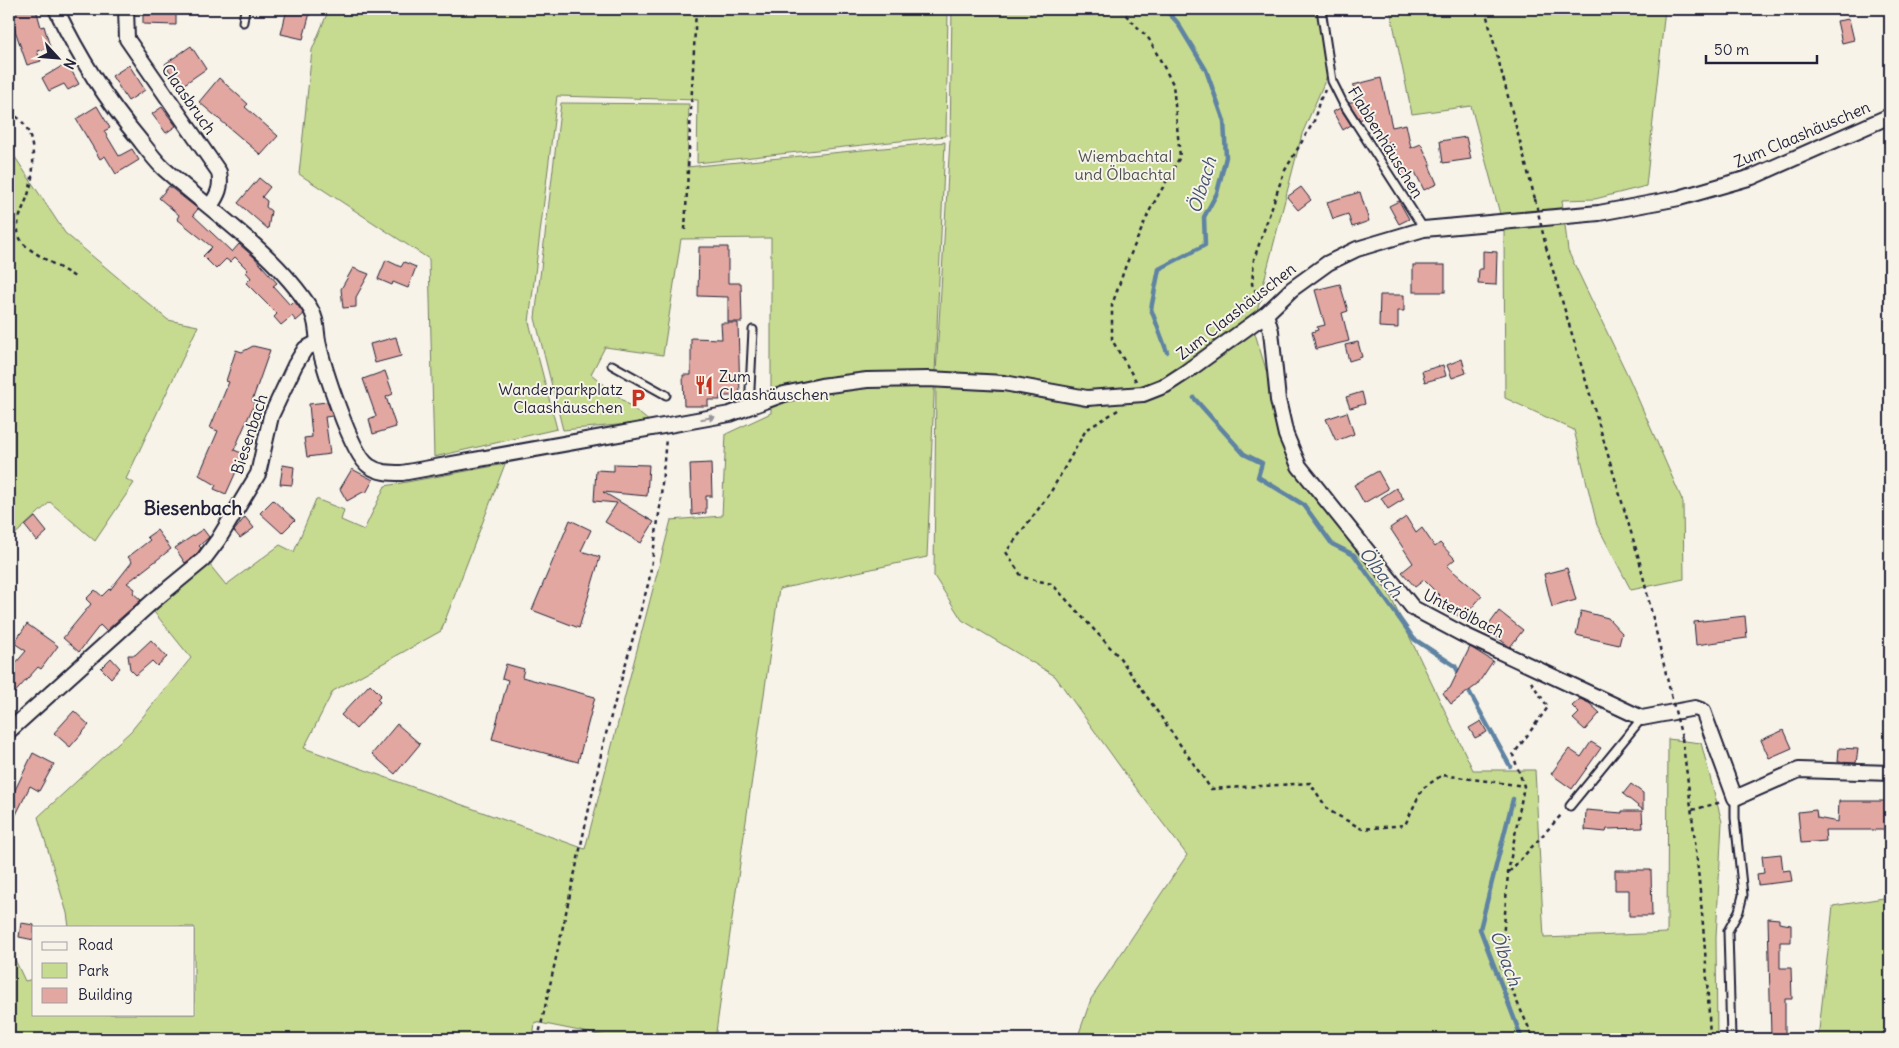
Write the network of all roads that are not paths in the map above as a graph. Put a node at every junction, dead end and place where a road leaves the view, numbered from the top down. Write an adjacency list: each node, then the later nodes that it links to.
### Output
1 (56, 9): 7 (street)
2 (126, 9): 7 (street, Claasbruch)
3 (245, 9): 5 (lane)
4 (1321, 9): 8 (lane, Flabbenhäuschen)
5 (244, 22)
6 (1890, 116): 8 (street, Zum Claashäuschen)
7 (210, 206): 11 (street)
8 (1424, 229): 9 (street, Zum Claashäuschen)
9 (1266, 314): 14 (street, Zum Claashäuschen); 15 (street, Unterölbach)
10 (753, 330): 14 (lane)
11 (318, 342): 14 (street, Zum Claashäuschen, one-way to 14); 16 (street, Biesenbach)
12 (612, 365): 13 (lane)
13 (666, 395)
14 (749, 408)
15 (1642, 718): 18 (street); 19 (lane)
16 (9, 731)
17 (1890, 773): 18 (street)
18 (1735, 798): 20 (lane)
19 (1570, 806)
20 (1731, 1038)

